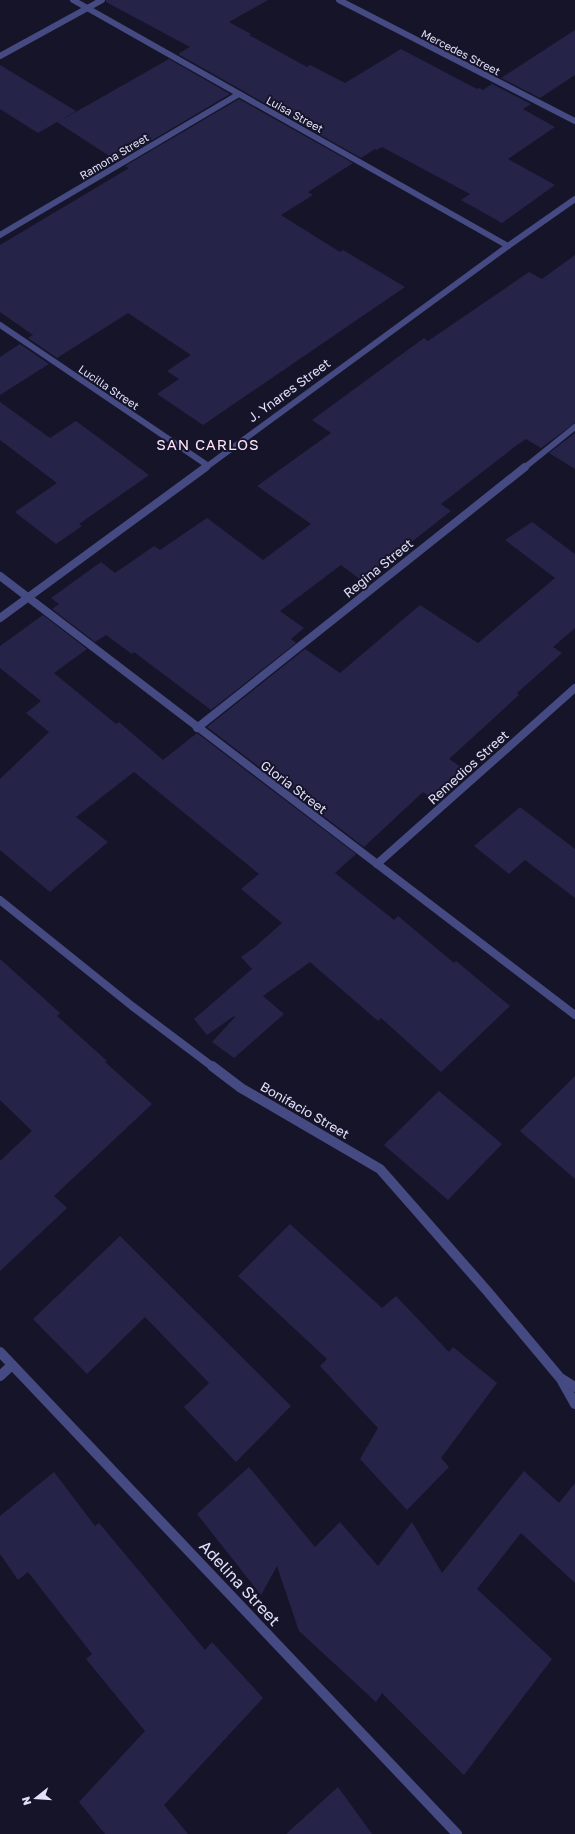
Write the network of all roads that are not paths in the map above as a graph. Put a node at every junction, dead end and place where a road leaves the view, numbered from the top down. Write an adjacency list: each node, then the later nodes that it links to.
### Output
1 (73, 0): 4 (street, Luisa Street)
2 (102, 0): 4 (street)
3 (339, 0): 7 (street, Mercedes Street)
4 (88, 8): 5 (street); 6 (street, Luisa Street)
5 (0, 56)
6 (238, 94): 9 (street, Ramona Street); 10 (street, Luisa Street)
7 (575, 121)
8 (575, 199): 10 (street, J. Ynares Street)
9 (0, 235)
10 (508, 246): 13 (street, J. Ynares Street)
11 (0, 325): 13 (street, Lucilla Street)
12 (575, 427): 18 (street, Regina Street)
13 (207, 465): 15 (street, J. Ynares Street)
14 (0, 576): 15 (street, Gloria Street)
15 (27, 598): 16 (street, J. Ynares Street); 18 (street, Gloria Street)
16 (0, 618)
17 (575, 688): 19 (street, Remedios Street)
18 (197, 728): 19 (street, Gloria Street)
19 (377, 864): 21 (street, Gloria Street)
20 (0, 900): 25 (street, Bonifacio Street)
21 (575, 1015)
22 (0, 1352): 23 (street, Adelina Street)
23 (12, 1364): 24 (street); 28 (street, Adelina Street)
24 (0, 1376)
25 (561, 1379): 26 (street, Bonifacio Street); 27 (street, Bonifacio Street)
26 (575, 1387)
27 (575, 1404)
28 (457, 1834)

